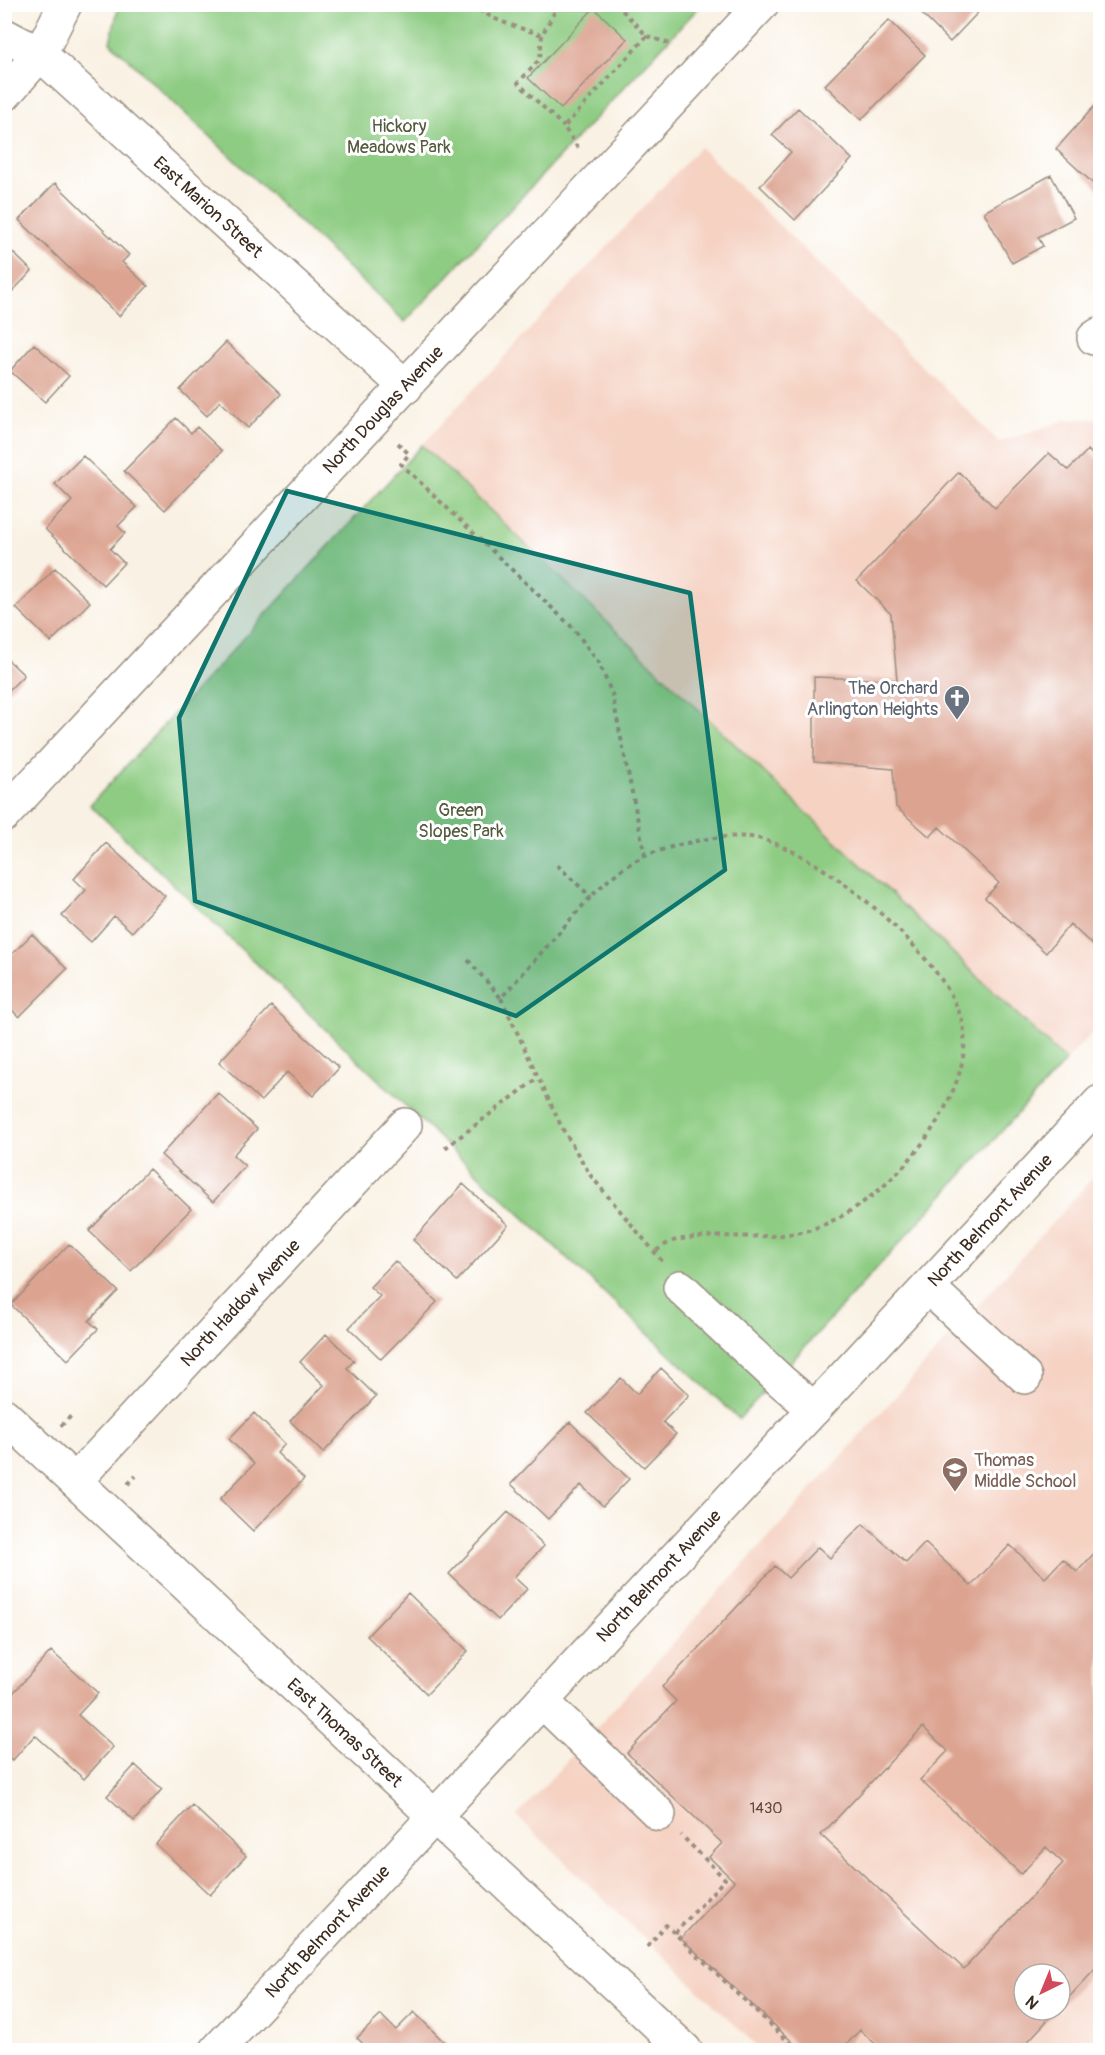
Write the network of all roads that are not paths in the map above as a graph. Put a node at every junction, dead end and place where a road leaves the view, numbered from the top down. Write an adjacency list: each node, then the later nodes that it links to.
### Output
1 (65, 4): 4 (street)
2 (762, 4): 6 (street, North Douglas Avenue)
3 (4, 35): 4 (street, East Marion Street)
4 (40, 54): 5 (street); 6 (street, East Marion Street)
5 (4, 95)
6 (406, 387): 7 (street, North Douglas Avenue)
7 (4, 815)
8 (1101, 1102): 11 (street, North Belmont Avenue)
9 (405, 1125): 15 (street, North Haddow Avenue)
10 (680, 1287): 13 (street)
11 (928, 1287): 12 (street); 13 (street, North Belmont Avenue)
12 (1025, 1377)
13 (814, 1409): 16 (street, North Belmont Avenue)
14 (4, 1415): 15 (street, East Thomas Street)
15 (75, 1481): 18 (street, East Thomas Street)
16 (542, 1701): 17 (street); 18 (street, North Belmont Avenue)
17 (659, 1814)
18 (435, 1817): 19 (street, North Belmont Avenue); 20 (street, East Thomas Street)
19 (217, 2050)
20 (685, 2050)

